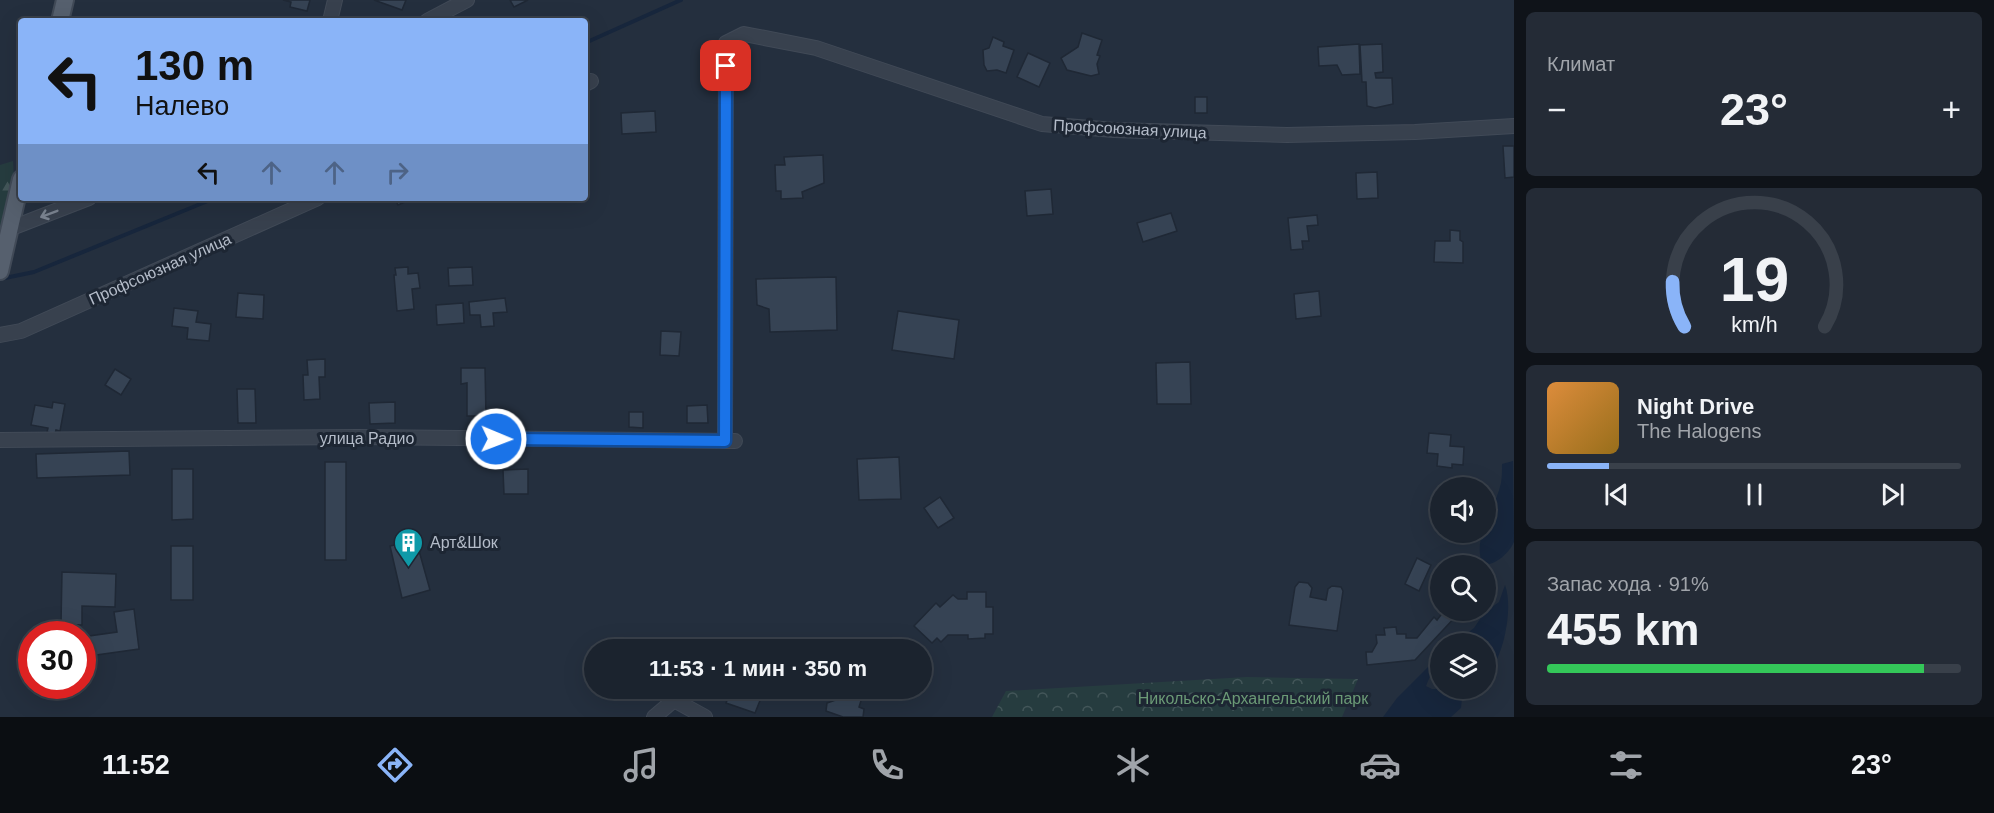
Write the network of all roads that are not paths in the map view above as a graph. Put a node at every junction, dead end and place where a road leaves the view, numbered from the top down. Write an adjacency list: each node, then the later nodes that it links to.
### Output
1 (65, 0): 4 (main road)
2 (335, 0): 5 (street)
3 (467, 0): 6 (street)
4 (61, 18)
5 (331, 18)
6 (433, 18)
7 (1514, 126): 15 (street, Профсоюзная улица)
8 (18, 192): 11 (main road)
9 (81, 201): 11 (street, one-way to 11)
10 (311, 201): 13 (street, Профсоюзная улица)
11 (9, 229): 12 (main road)
12 (0, 271)
13 (0, 335)
14 (0, 440): 15 (street, улица Радио)
15 (730, 441)
16 (654, 717): 17 (street)
17 (705, 717)

